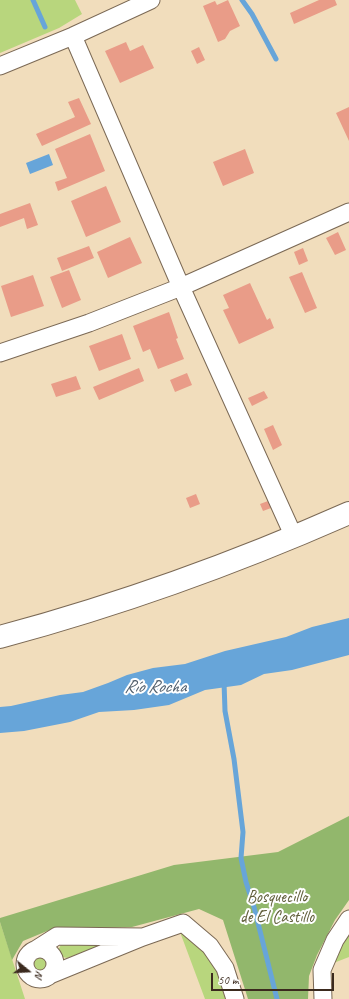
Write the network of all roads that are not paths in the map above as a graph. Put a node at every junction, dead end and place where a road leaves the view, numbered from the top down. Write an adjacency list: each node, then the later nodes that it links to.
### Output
1 (151, 0): 2 (street)
2 (72, 36): 3 (street); 5 (street)
3 (0, 66)
4 (349, 212): 5 (street)
5 (181, 287): 6 (street); 8 (street)
6 (0, 353)
7 (349, 513): 8 (street)
8 (294, 537): 9 (street)
9 (0, 637)
10 (349, 919): 15 (street)
11 (143, 937): 12 (street); 13 (street); 14 (street)
12 (35, 950): 13 (street); 13 (street)
13 (50, 975)
14 (235, 999)
15 (323, 999)

